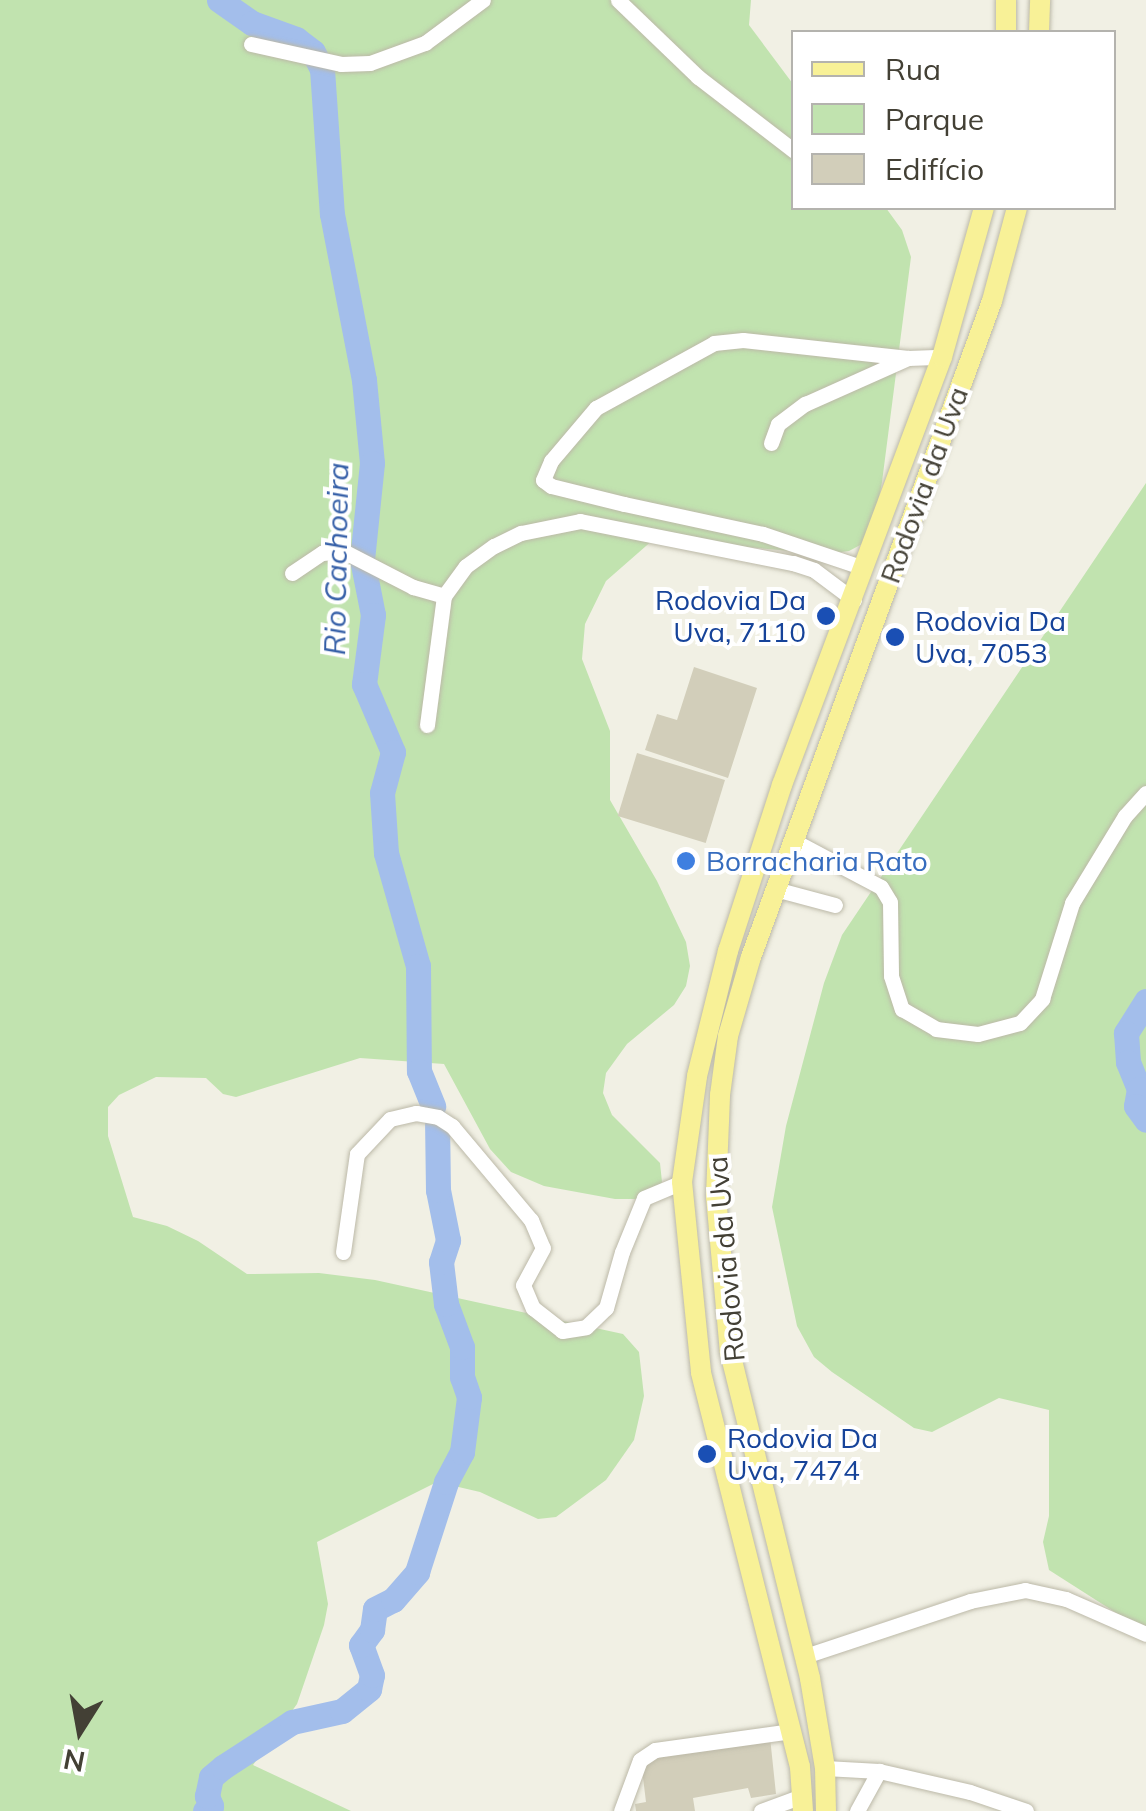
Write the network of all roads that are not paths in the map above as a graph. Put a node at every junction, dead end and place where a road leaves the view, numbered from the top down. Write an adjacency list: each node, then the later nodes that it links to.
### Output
1 (483, 0): 7 (street)
2 (618, 0): 8 (street)
3 (1006, 0): 5 (main road)
4 (1040, 0): 6 (main road)
5 (1006, 30)
6 (1038, 30)
7 (250, 44)
8 (791, 149)
9 (983, 210): 11 (main road, Rodovia da Uva)
10 (1015, 210): 20 (main road, Rodovia da Uva)
11 (942, 357): 12 (street); 14 (main road, Rodovia da Uva)
12 (908, 358): 13 (street); 14 (street)
13 (771, 444)
14 (864, 568): 17 (main road, Rodovia da Uva)
15 (292, 572): 16 (street)
16 (444, 596): 17 (street); 18 (street)
17 (854, 600): 23 (main road, Rodovia da Uva)
18 (427, 725)
19 (1146, 792): 20 (street)
20 (794, 841): 21 (main road, Rodovia da Uva)
21 (775, 889): 22 (street); 26 (main road, Rodovia da Uva)
22 (835, 905)
23 (682, 1182): 24 (street); 27 (main road, Rodovia da Uva)
24 (344, 1252)
25 (1146, 1634): 26 (street)
26 (805, 1656): 28 (main road, Rodovia da Uva)
27 (792, 1731): 30 (main road, Rodovia da Uva); 31 (street)
28 (826, 1768): 29 (street); 33 (main road, Rodovia da Uva)
29 (879, 1771): 34 (street); 35 (street)
30 (803, 1803): 32 (street)
31 (621, 1811)
32 (762, 1811)
33 (826, 1811)
34 (858, 1811)
35 (1026, 1811)

